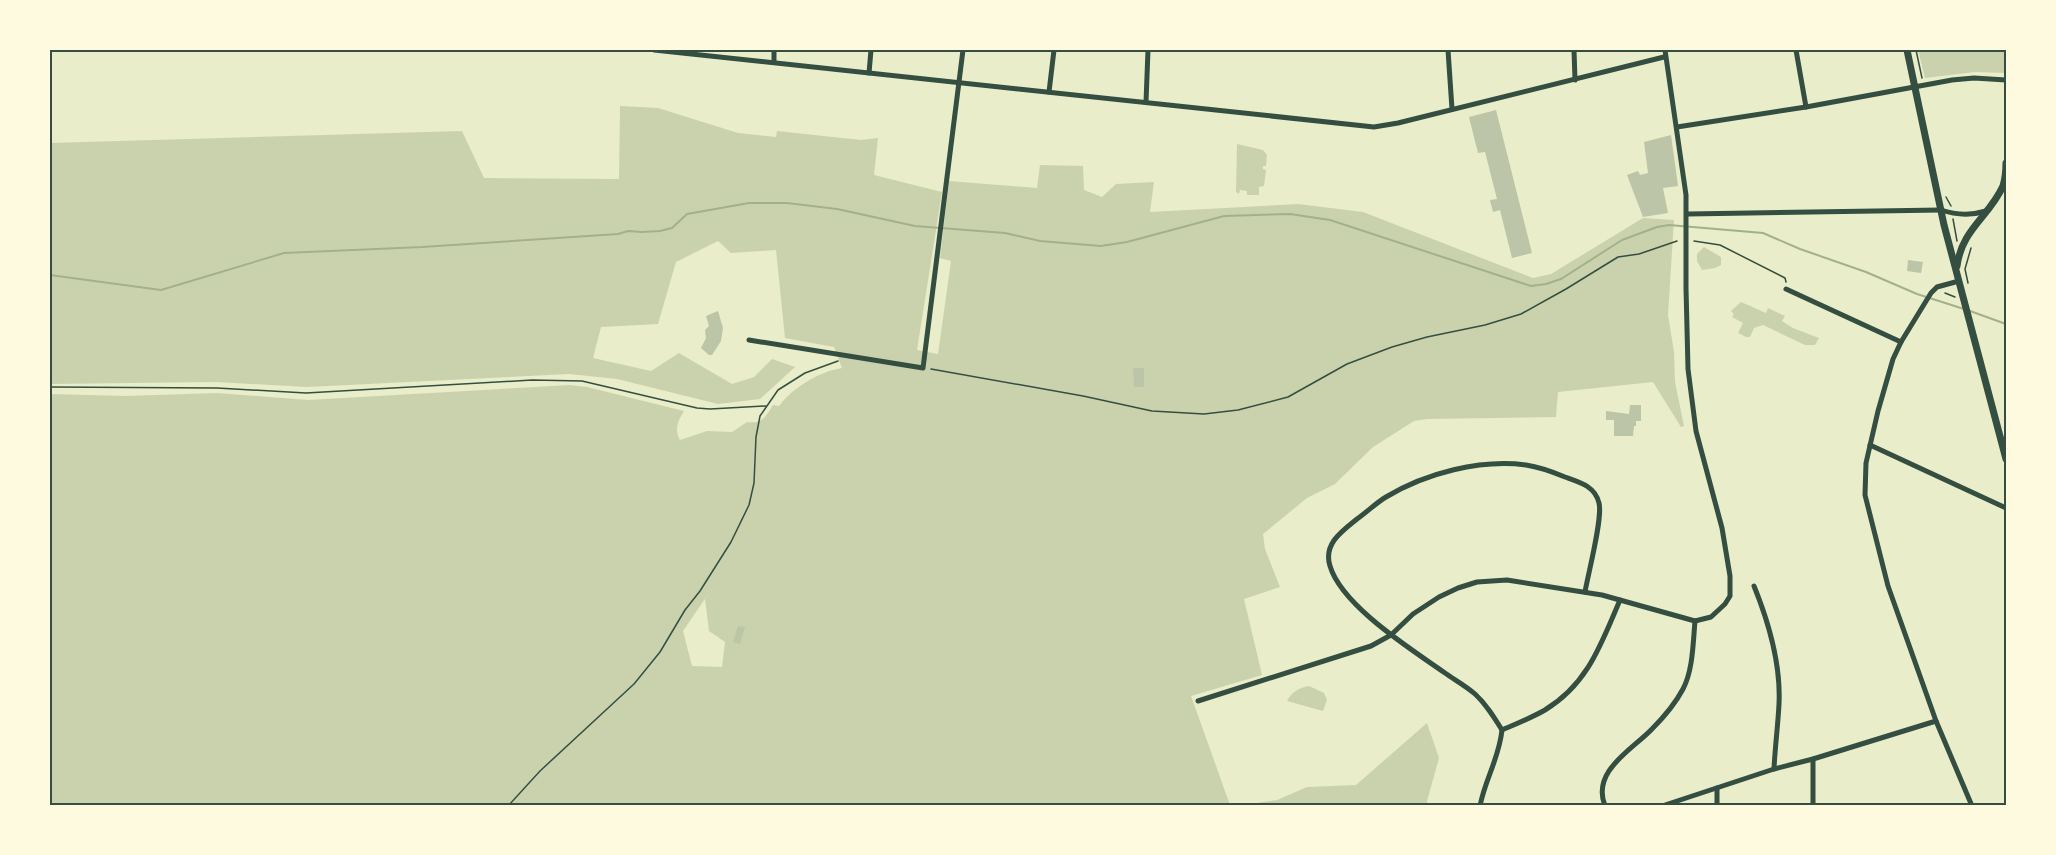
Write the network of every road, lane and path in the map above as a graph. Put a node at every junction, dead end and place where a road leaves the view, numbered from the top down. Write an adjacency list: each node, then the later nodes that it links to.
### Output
1 (654, 50): 2 (street)
2 (676, 50): 14 (street)
3 (774, 50): 14 (street)
4 (871, 50): 15 (street)
5 (963, 50): 18 (street)
6 (1054, 50): 20 (street)
7 (1148, 50): 21 (street)
8 (1448, 50): 23 (street)
9 (1574, 50): 16 (street)
10 (1665, 50): 13 (street)
11 (1797, 50): 22 (street)
12 (1907, 50): 19 (street)
13 (1664, 57): 16 (street); 24 (street)
14 (774, 61): 15 (street)
15 (869, 73): 18 (street)
16 (1575, 80): 23 (street)
17 (2007, 80): 19 (street)
18 (959, 82): 20 (street); 40 (street)
19 (1916, 87): 22 (street); 26 (street)
20 (1049, 92): 21 (street)
21 (1146, 102): 23 (street)
22 (1806, 107): 24 (street)
23 (1452, 109)
24 (1677, 127): 28 (street)
25 (2007, 163): 27 (street)
26 (1941, 210): 27 (street); 28 (street); 32 (street)
27 (1986, 211): 32 (street)
28 (1688, 217): 29 (street)
29 (1684, 240): 40 (path); 49 (street)
30 (1694, 241): 34 (path)
31 (1971, 248): 36 (path)
32 (1957, 272): 33 (street)
33 (1959, 281): 36 (street); 38 (street)
34 (1786, 289): 38 (street)
35 (1941, 291): 36 (path)
36 (1964, 295): 44 (street)
37 (749, 340): 39 (street)
38 (1901, 342): 43 (street)
39 (850, 357): 40 (street); 42 (path)
40 (923, 368)
41 (50, 387): 42 (path)
42 (766, 406): 57 (path)
43 (1870, 445): 45 (street); 52 (street)
44 (2007, 459)
45 (2007, 508)
46 (1754, 586): 55 (street)
47 (1585, 592): 48 (street); 50 (street); 50 (street)
48 (1620, 600): 49 (street); 53 (street)
49 (1695, 621): 59 (street)
50 (1391, 635): 51 (street); 53 (street)
51 (1198, 701)
52 (1936, 721): 54 (street); 63 (street)
53 (1502, 730): 58 (street)
54 (1813, 759): 55 (street); 62 (street)
55 (1774, 769): 56 (street)
56 (1717, 788): 60 (street); 61 (street)
57 (508, 806)
58 (1480, 806)
59 (1605, 806)
60 (1662, 806)
61 (1717, 806)
62 (1814, 806)
63 (1972, 806)

